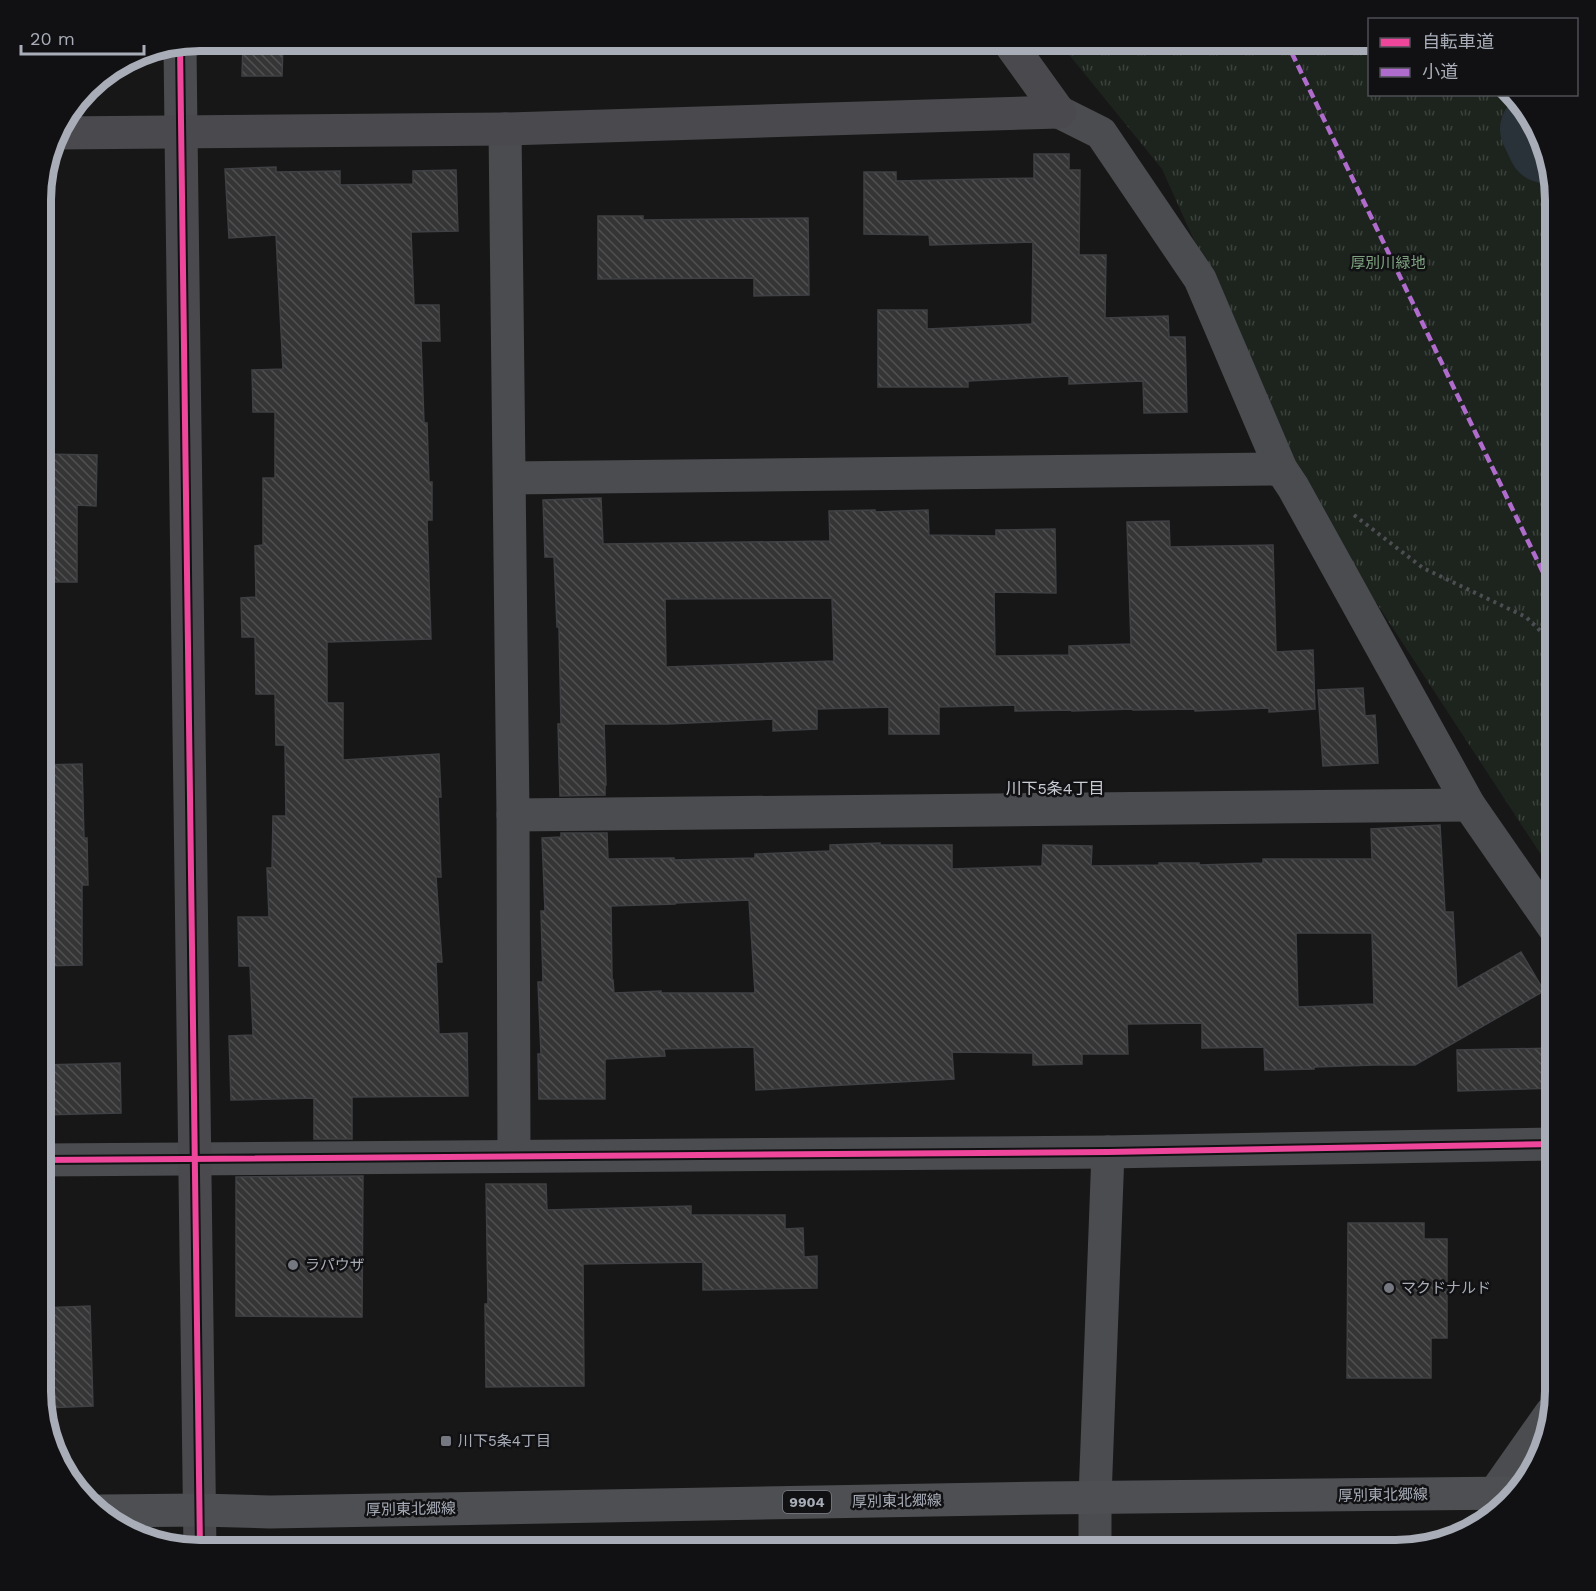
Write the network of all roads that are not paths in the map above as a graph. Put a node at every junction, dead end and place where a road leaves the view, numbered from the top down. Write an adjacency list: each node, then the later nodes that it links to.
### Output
1 (1015, 51): 3 (street)
2 (180, 53): 5 (street)
3 (1059, 112): 4 (street); 7 (street)
4 (505, 129): 5 (street); 8 (street)
5 (181, 132): 6 (street); 16 (street)
6 (67, 133)
7 (1281, 469): 8 (street); 9 (street)
8 (510, 478): 10 (street)
9 (1469, 805): 10 (street); 11 (street)
10 (513, 815): 14 (street)
11 (1545, 913)
12 (1545, 1144): 13 (street)
13 (1108, 1152): 14 (street); 19 (street)
14 (514, 1156): 16 (street)
15 (51, 1160): 16 (street)
16 (194, 1160): 21 (street)
17 (1538, 1436): 18 (street)
18 (1509, 1487)
19 (1095, 1498): 20 (main road, 厚別東北郷線 / 9904); 21 (main road, 厚別東北郷線 / 9904); 24 (street)
20 (1497, 1500)
21 (200, 1510): 22 (main road, 厚別東北郷線 / 9904); 23 (street)
22 (112, 1511)
23 (200, 1540)
24 (1095, 1540)

